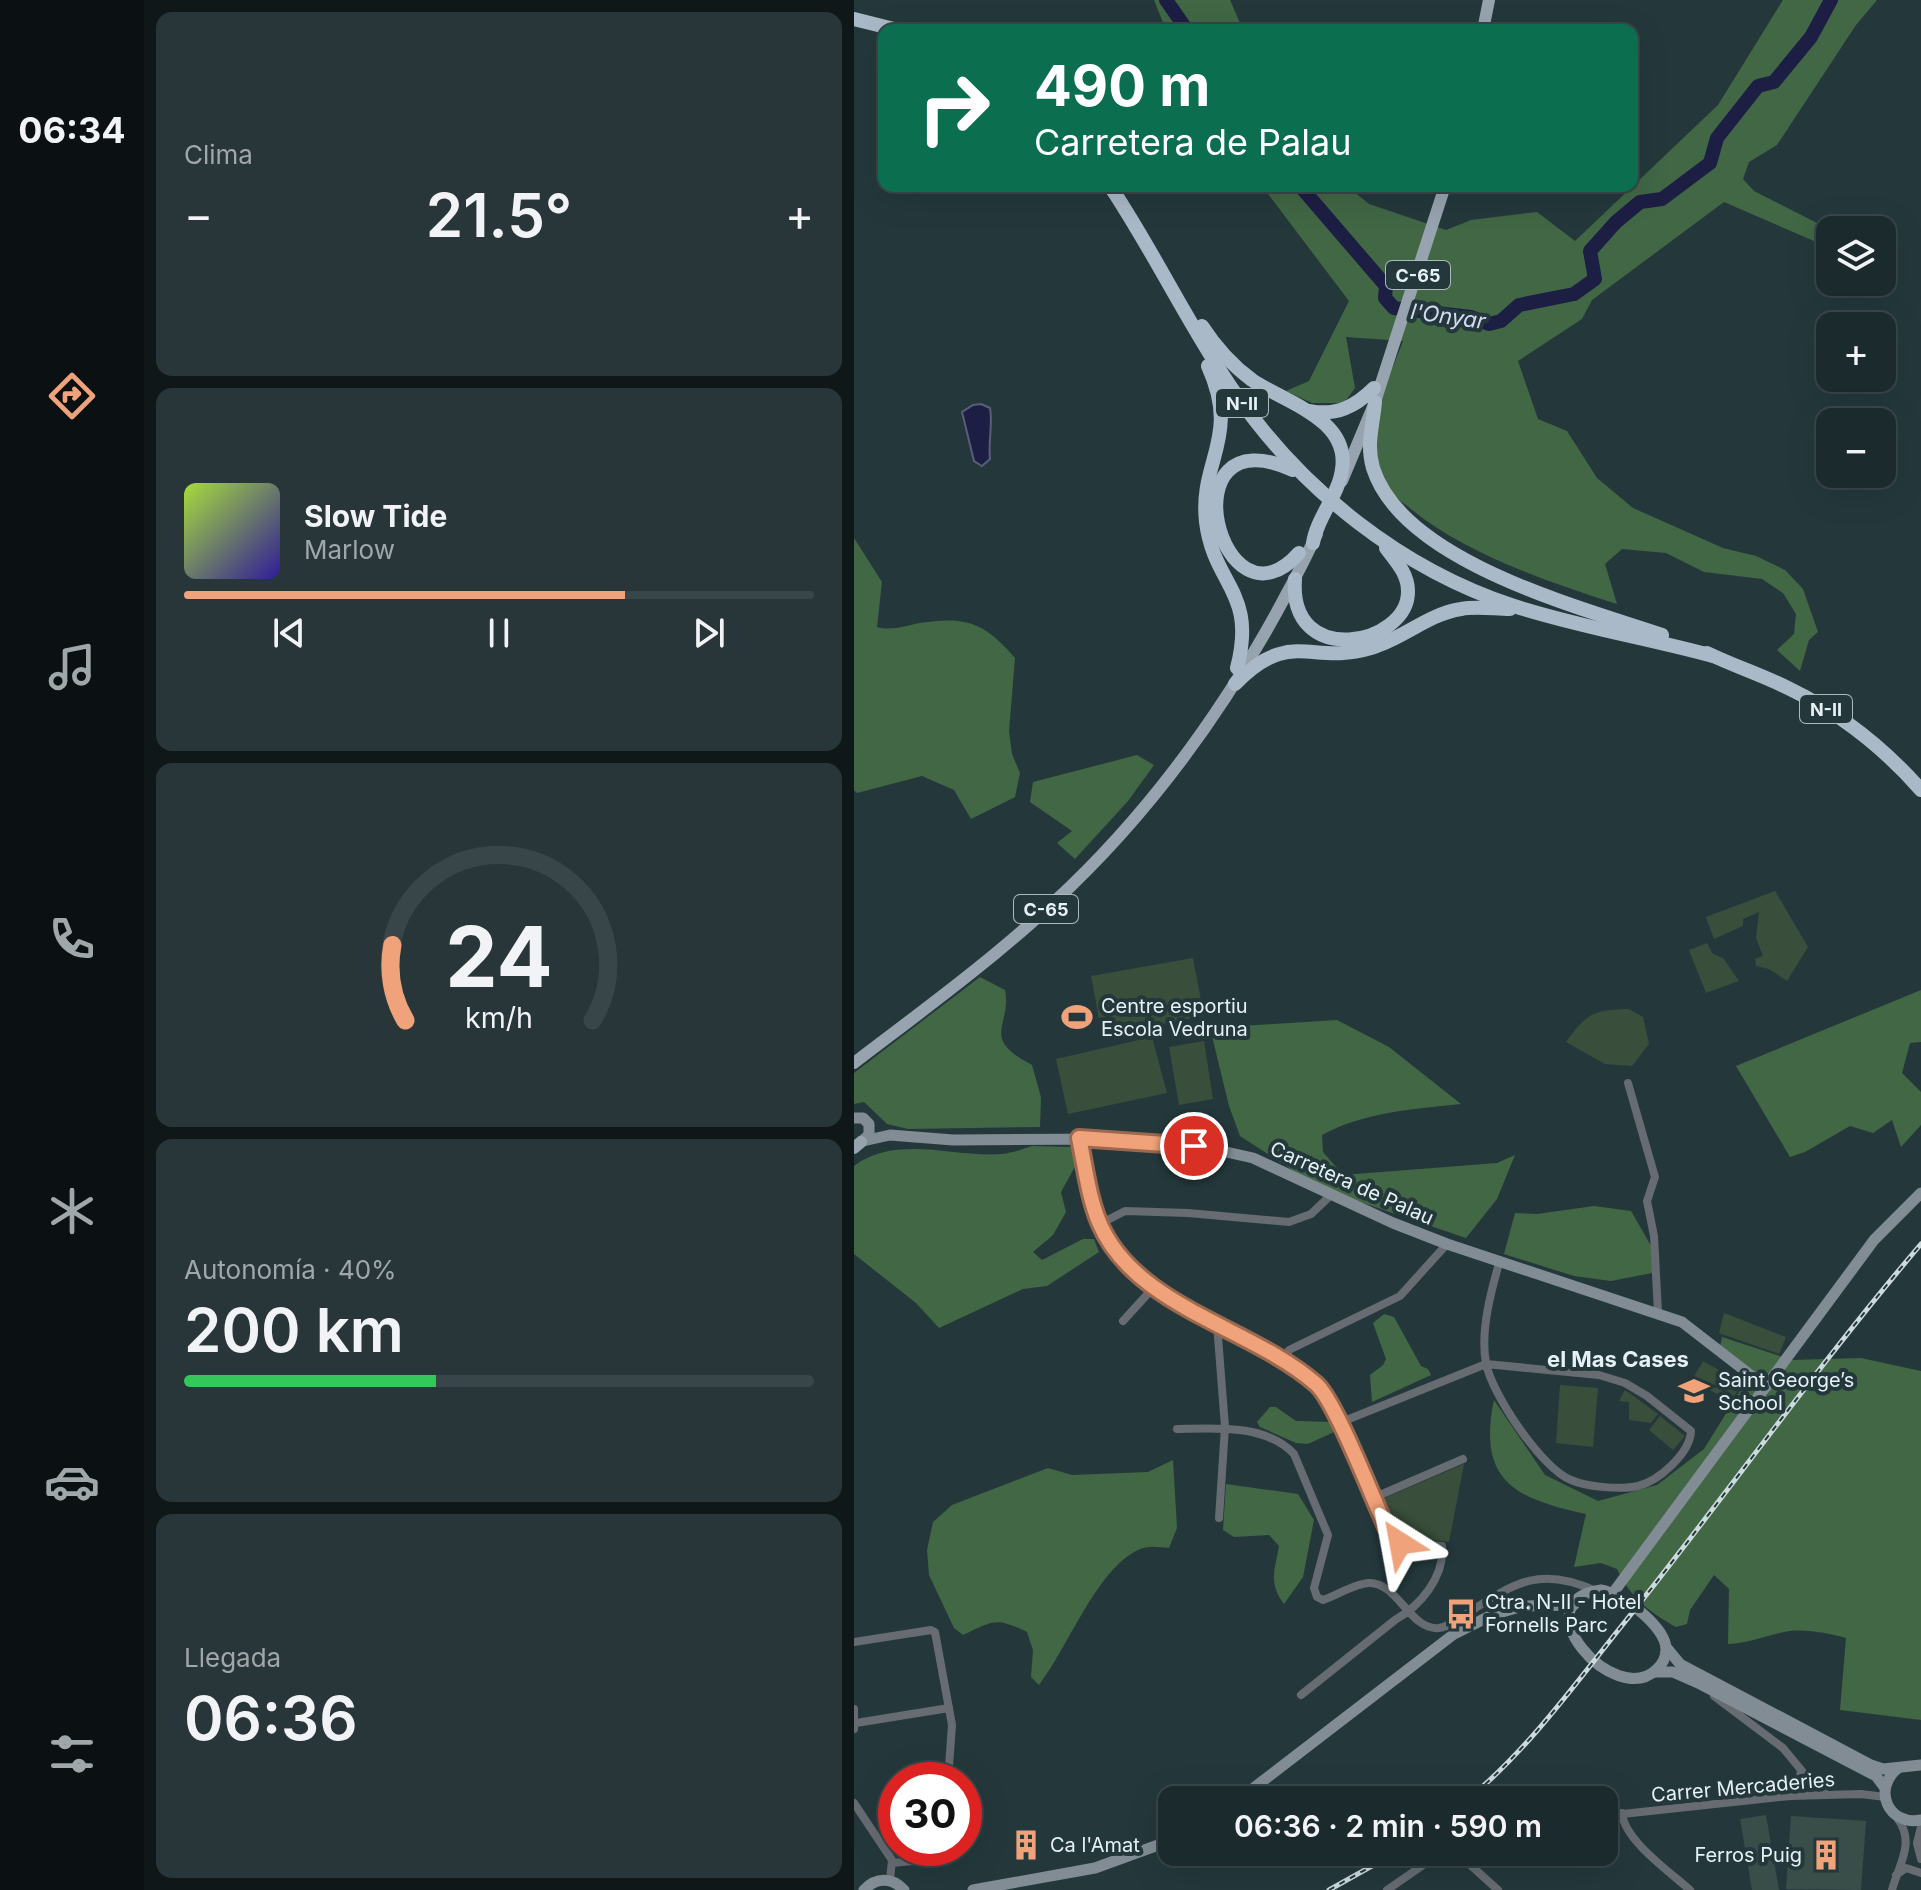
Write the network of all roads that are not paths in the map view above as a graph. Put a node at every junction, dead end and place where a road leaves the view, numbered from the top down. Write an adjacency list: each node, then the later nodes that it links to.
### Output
1 (1489, 0): 3 (main road)
2 (854, 19): 4 (highway)
3 (1484, 24)
4 (878, 25)
5 (1114, 192): 7 (highway, N-II)
6 (1443, 192): 9 (main road, C-65)
7 (1121, 202): 8 (highway, N-II); 10 (highway)
8 (1192, 325): 12 (highway, N-II); 19 (highway)
9 (1374, 395): 10 (highway); 11 (main road, C-65); 14 (main road, C-65); 18 (highway)
10 (1305, 410): 11 (highway)
11 (1342, 462): 14 (highway); 15 (main road, C-65)
12 (1302, 474): 13 (highway, N-II); 15 (highway)
13 (1379, 538): 16 (highway); 17 (highway, N-II)
14 (1313, 543): 16 (main road, C-65)
15 (1299, 553): 19 (main road, C-65)
16 (1295, 579): 20 (main road, C-65)
17 (1522, 609): 18 (highway, N-II); 20 (highway)
18 (1713, 656): 22 (highway, N-II)
19 (1237, 668): 21 (main road, C-65)
20 (1235, 684): 21 (main road, C-65)
21 (1206, 723): 23 (main road, C-65)
22 (1921, 790)
23 (854, 1063)
24 (1628, 1083): 36 (street)
25 (854, 1118): 26 (main road, Carretera de Palau)
26 (867, 1121): 27 (main road, Carretera de Palau); 29 (main road)
27 (890, 1135): 28 (main road, Carretera de Palau); 29 (main road, Carretera de Palau)
28 (1079, 1138): 31 (main road, Carretera de Palau); 32 (street)
29 (858, 1143)
30 (1921, 1193): 41 (main road)
31 (1332, 1194): 32 (street); 33 (main road, Carretera de Palau)
32 (1100, 1224): 35 (street)
33 (1447, 1244): 34 (main road, Carretera de Palau); 39 (street)
34 (1500, 1260): 36 (main road, Carretera de Palau); 40 (street)
35 (1154, 1287): 37 (street); 38 (street)
36 (1658, 1313): 41 (main road, Carretera de Palau)
37 (1123, 1321)
38 (1217, 1324): 39 (street); 43 (street)
39 (1283, 1361): 42 (street)
40 (1486, 1364): 40 (street); 42 (street)
41 (1766, 1387): 49 (main road)
42 (1339, 1423): 46 (street)
43 (1225, 1427): 44 (street); 47 (street); 52 (street)
44 (1177, 1429)
45 (1463, 1459): 46 (street)
46 (1373, 1498): 52 (street)
47 (1219, 1518)
48 (1596, 1591): 49 (main road); 51 (main road); 52 (street)
49 (1613, 1593): 55 (main road)
50 (1536, 1605): 51 (main road); 53 (main road); 66 (main road)
51 (1574, 1605): 53 (main road)
52 (1410, 1611): 58 (street)
53 (1569, 1620): 56 (main road)
54 (854, 1642): 59 (street)
55 (1666, 1647): 56 (main road); 64 (main road)
56 (1653, 1672): 57 (main road)
57 (1698, 1683): 65 (street); 67 (main road)
58 (1301, 1695)
59 (949, 1708): 61 (street); 62 (street)
60 (854, 1709): 61 (street)
61 (855, 1726)
62 (949, 1762)
63 (1921, 1765): 64 (main road)
64 (1898, 1768): 67 (main road)
65 (1801, 1771): 68 (street); 69 (street)
66 (1256, 1786)
67 (1885, 1792): 68 (street, Carrer Mercaderies); 73 (main road)
68 (1826, 1795): 69 (street, Carrer Mercaderies)
69 (1790, 1796): 71 (street, Carrer Mercaderies)
70 (854, 1803): 76 (street)
71 (1622, 1813): 72 (street, Carrer Mercaderies); 90 (street)
72 (1618, 1814)
73 (1894, 1814): 74 (main road); 83 (street)
74 (1921, 1820)
75 (1921, 1827): 78 (street)
76 (878, 1835)
77 (1158, 1845): 87 (main road)
78 (1921, 1859)
79 (892, 1866): 84 (street)
80 (1422, 1866): 88 (street)
81 (1474, 1867): 89 (street)
82 (1921, 1873): 83 (street)
83 (1896, 1875): 91 (street)
84 (890, 1880): 85 (main road); 86 (main road)
85 (906, 1889)
86 (864, 1890)
87 (973, 1890)
88 (1387, 1890)
89 (1498, 1890)
90 (1690, 1890)
91 (1892, 1890)

